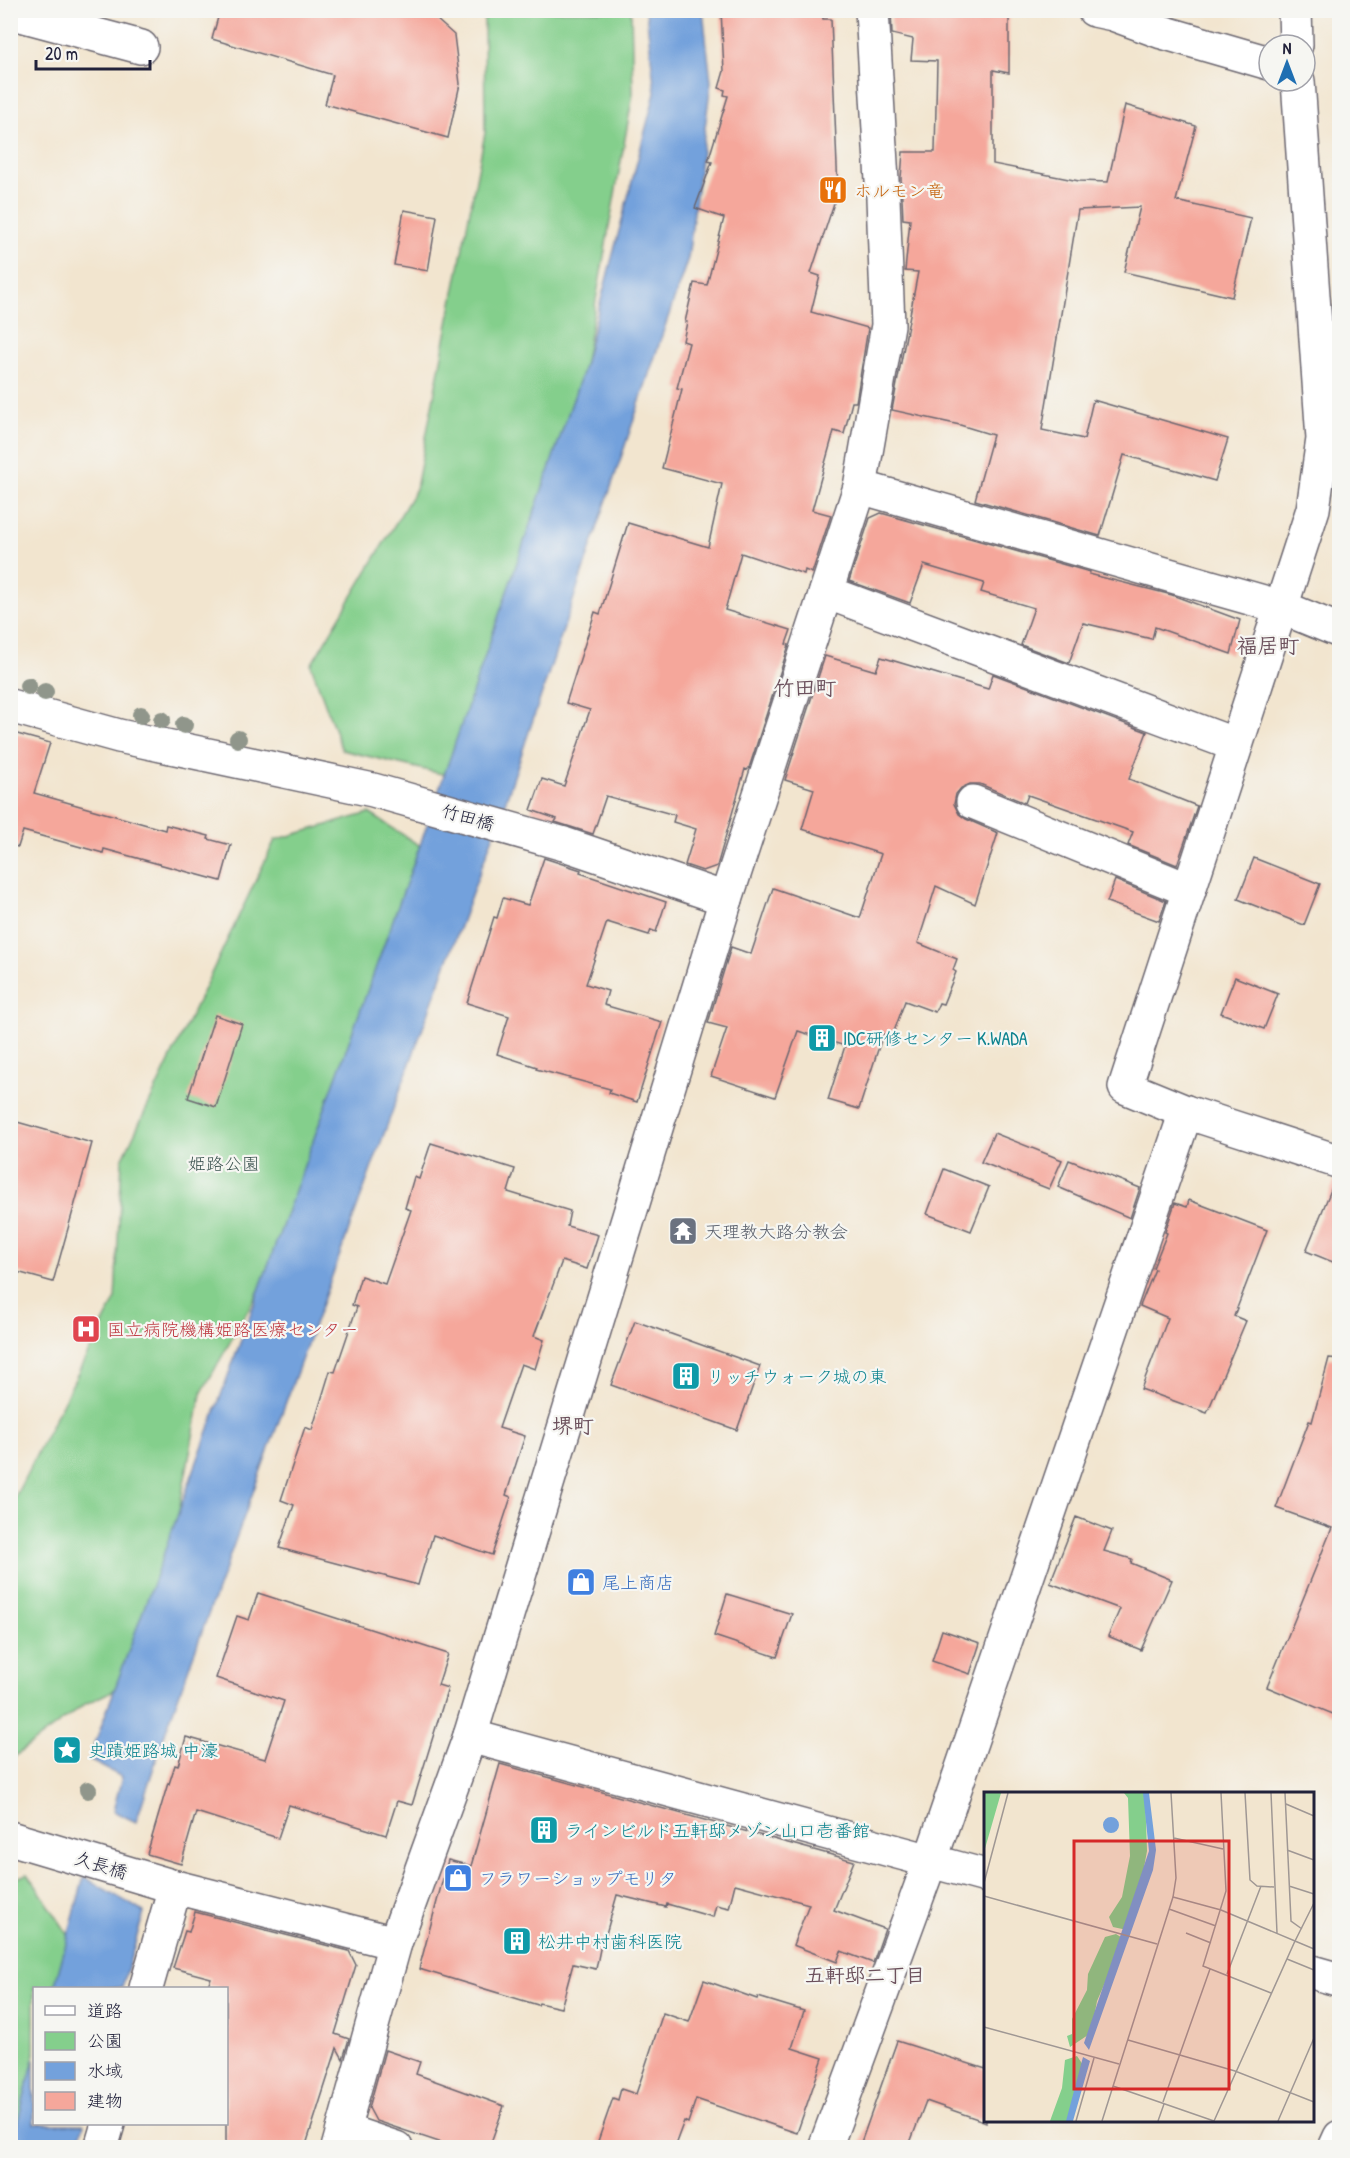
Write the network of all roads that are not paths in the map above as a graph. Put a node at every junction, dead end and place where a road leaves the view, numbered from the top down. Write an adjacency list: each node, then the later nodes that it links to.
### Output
1 (872, 10): 9 (main road)
2 (1094, 10): 7 (main road)
3 (1294, 10): 5 (main road)
4 (10, 12): 6 (main road)
5 (1295, 33)
6 (141, 47)
7 (1257, 60)
8 (1299, 93): 11 (main road)
9 (860, 487): 10 (main road); 11 (main road)
10 (826, 592): 14 (main road); 17 (main road)
11 (1281, 607): 12 (main road); 14 (main road)
12 (1340, 631)
13 (10, 705): 17 (main road, 竹田橋)
14 (1236, 745): 16 (main road)
15 (974, 802): 16 (main road)
16 (1189, 890): 18 (main road)
17 (726, 899): 20 (main road)
18 (1186, 1112): 19 (main road); 22 (main road)
19 (1336, 1151)
20 (470, 1736): 22 (main road); 25 (main road)
21 (19, 1841): 24 (main road, 久長橋)
22 (931, 1859): 23 (main road); 34 (main road)
23 (984, 1875)
24 (175, 1887): 25 (main road, 久長橋); 28 (main road)
25 (395, 1943): 31 (main road)
26 (1314, 1973): 27 (main road)
27 (1340, 1980)
28 (147, 1987)
29 (108, 2125): 32 (main road)
30 (1340, 2137): 35 (main road)
31 (341, 2139): 33 (main road)
32 (101, 2148)
33 (396, 2148)
34 (825, 2148)
35 (1335, 2148)

